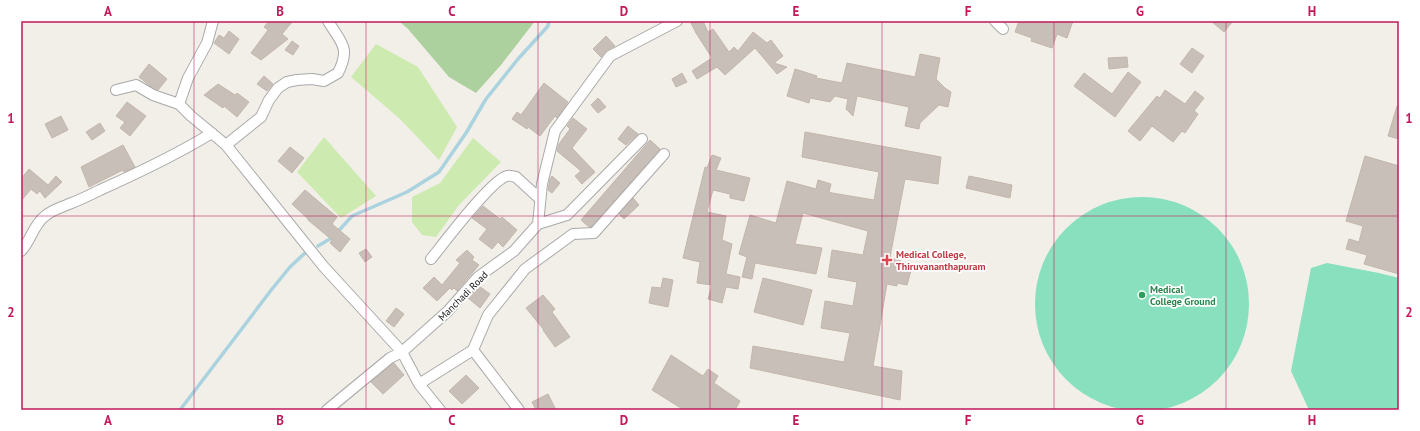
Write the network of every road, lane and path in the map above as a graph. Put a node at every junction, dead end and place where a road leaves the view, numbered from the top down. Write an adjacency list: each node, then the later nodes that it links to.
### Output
1 (213, 21): 7 (street)
2 (328, 21): 10 (street)
3 (677, 21): 12 (street)
4 (995, 21): 5 (street)
5 (1003, 30)
6 (116, 90): 7 (street)
7 (179, 104): 8 (street)
8 (212, 134): 10 (street); 14 (street)
9 (642, 139): 13 (street)
10 (226, 145): 17 (street)
11 (664, 154): 16 (street)
12 (540, 199): 13 (street); 15 (street)
13 (538, 224): 17 (street, Manchadi Road)
14 (21, 250)
15 (432, 259)
16 (473, 350): 18 (street); 21 (street)
17 (402, 352): 18 (street); 19 (street, Manchadi Road)
18 (419, 384): 20 (street)
19 (327, 410)
20 (440, 410)
21 (519, 410)

